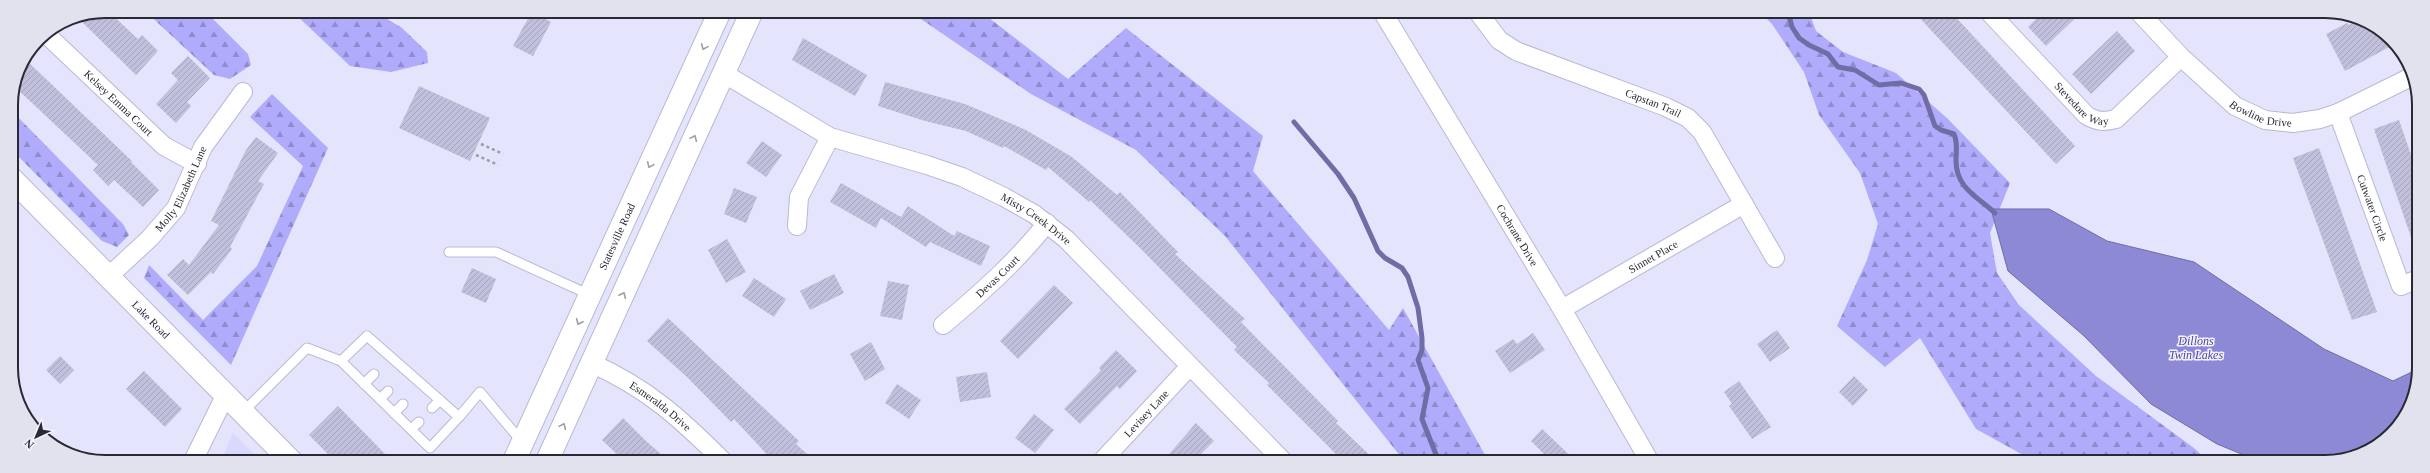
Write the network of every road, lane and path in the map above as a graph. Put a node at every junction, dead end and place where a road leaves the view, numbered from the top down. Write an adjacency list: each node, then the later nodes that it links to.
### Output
1 (717, 18): 27 (main road, Statesville Road, one-way to 27)
2 (749, 18): 9 (main road)
3 (1386, 18): 28 (street, Cochrane Drive)
4 (1482, 18): 20 (street, Capstan Trail)
5 (2000, 18): 8 (street, Stevedore Way)
6 (2145, 18): 8 (street, Bowline Drive)
7 (50, 38): 17 (street, Kelsey Emma Court)
8 (2181, 57): 12 (street, Bowline Drive)
9 (723, 74): 13 (street, Misty Creek Drive); 31 (main road, one-way to 9)
10 (2407, 79): 12 (street, Bowline Drive)
11 (243, 92): 17 (street, Molly Elizabeth Lane)
12 (2338, 113): 26 (street, Cutwater Circle)
13 (830, 137): 21 (street, Misty Creek Drive); 22 (street)
14 (481, 144): 15 (path)
15 (503, 154)
16 (476, 155): 18 (path)
17 (197, 164): 25 (street, Molly Elizabeth Lane)
18 (498, 165)
19 (18, 184): 25 (main road, Lake Road)
20 (1744, 204): 24 (street, Capstan Trail); 28 (street, Sinnet Place)
21 (1047, 223): 29 (street, Devas Court); 32 (street, Misty Creek Drive)
22 (797, 226)
23 (449, 252): 27 (lane)
24 (1775, 258)
25 (108, 277): 36 (main road, Lake Road)
26 (2412, 281)
27 (591, 296): 46 (main road, Statesville Road, one-way to 46)
28 (1562, 309): 53 (street, Cochrane Drive)
29 (943, 325)
30 (341, 361): 34 (lane); 38 (lane); 41 (lane)
31 (591, 363): 49 (main road, one-way to 31); 50 (street, Esmeralda Drive)
32 (1190, 366): 51 (street, Levisey Lane); 52 (street, Misty Creek Drive)
33 (374, 374): 34 (lane)
34 (364, 384): 37 (lane)
35 (388, 391): 37 (lane)
36 (225, 396): 41 (main road, Lake Road); 47 (street)
37 (380, 400): 42 (lane)
38 (440, 400): 40 (lane); 43 (lane)
39 (403, 404): 42 (lane)
40 (432, 408)
41 (242, 413): 48 (main road, Lake Road)
42 (394, 413): 45 (lane)
43 (459, 417): 45 (lane); 46 (lane)
44 (419, 422): 45 (lane)
45 (411, 429)
46 (518, 452)
47 (196, 455)
48 (285, 455)
49 (550, 455)
50 (717, 455)
51 (1108, 455)
52 (1277, 455)
53 (1646, 455)

